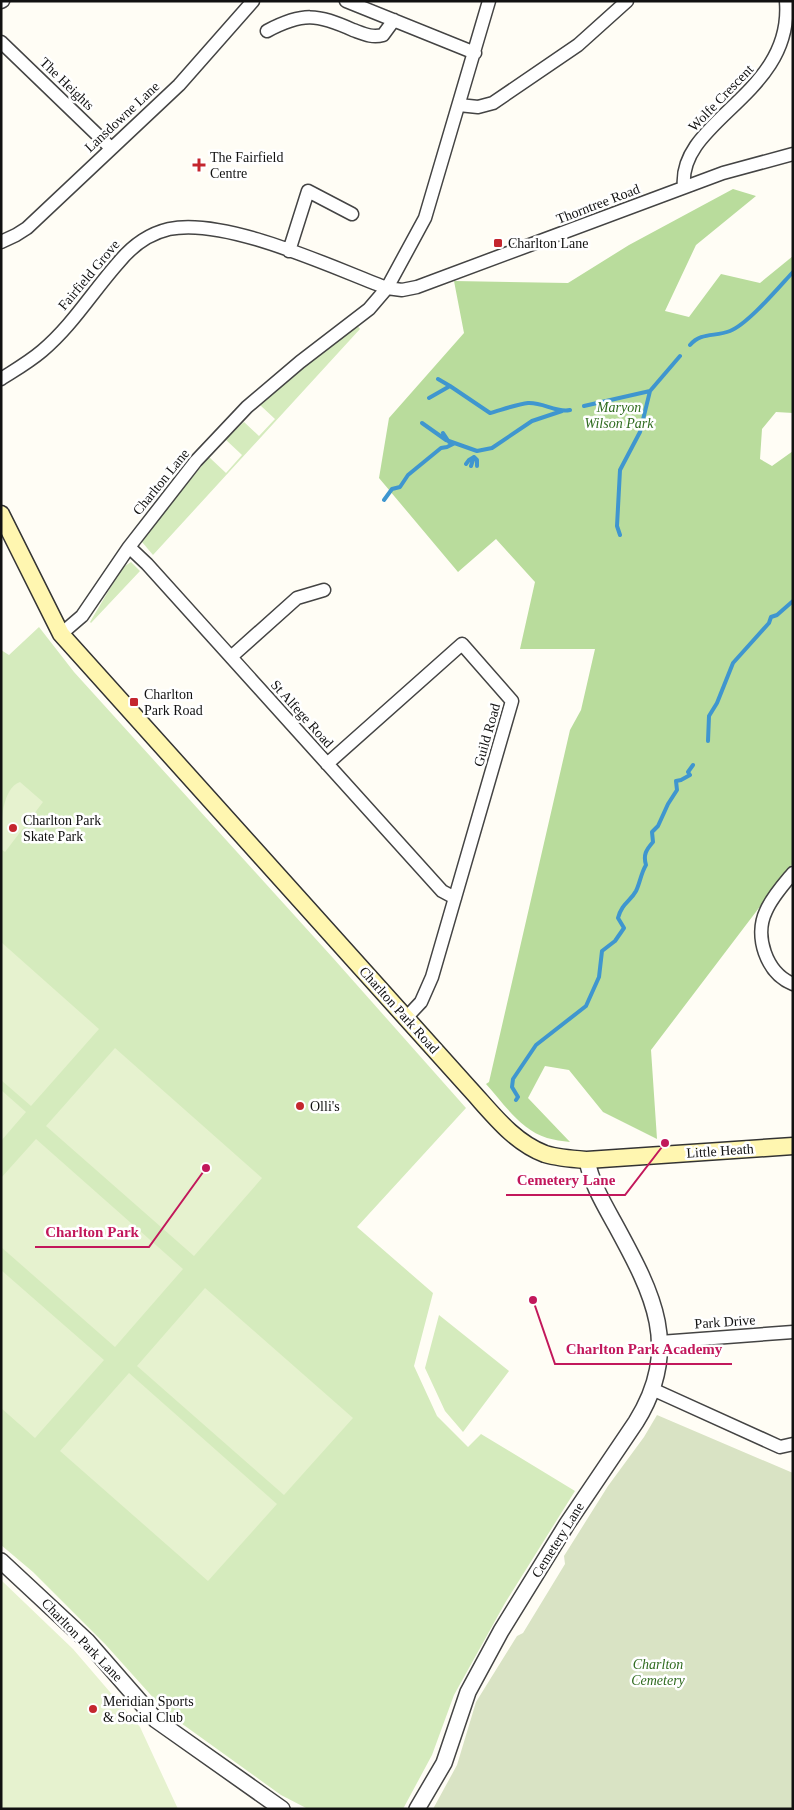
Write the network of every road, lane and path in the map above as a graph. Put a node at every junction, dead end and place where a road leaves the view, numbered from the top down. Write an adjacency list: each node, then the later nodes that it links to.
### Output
1 (253, 1): 11 (street, Lansdowne Lane)
2 (346, 1): 6 (street)
3 (489, 1): 9 (street, Charlton Lane)
4 (627, 1): 10 (street)
5 (786, 1): 13 (street, Wolfe Crescent)
6 (394, 20): 7 (street); 9 (street)
7 (267, 31)
8 (1, 42): 11 (street, The Heights)
9 (475, 53): 10 (street, Charlton Lane)
10 (459, 105): 17 (street, Charlton Lane)
11 (111, 148): 15 (street, Lansdowne Lane)
12 (793, 154): 13 (street, Thorntree Road)
13 (684, 188): 17 (street, Thorntree Road)
14 (352, 214): 16 (street)
15 (1, 242)
16 (289, 251): 17 (street, Fairfield Grove); 18 (street, Fairfield Grove)
17 (387, 288): 20 (street, Charlton Lane)
18 (1, 379)
19 (1, 514): 22 (main road, Charlton Park Road)
20 (129, 547): 22 (street, Charlton Lane); 23 (street, St Alfege Road)
21 (324, 590): 23 (street)
22 (61, 634): 28 (main road, Charlton Park Road)
23 (232, 658): 24 (street, St Alfege Road)
24 (327, 764): 26 (street, St Alfege Road); 26 (street, Guild Road)
25 (793, 873): 27 (street)
26 (455, 898): 28 (street, Guild Road)
27 (793, 984)
28 (406, 1018): 30 (main road, Charlton Park Road)
29 (793, 1146): 30 (main road, Little Heath)
30 (588, 1160): 32 (street, Cemetery Lane)
31 (793, 1332): 32 (street, Park Drive)
32 (660, 1342): 33 (street, Cemetery Lane)
33 (652, 1389): 34 (street); 37 (street, Cemetery Lane)
34 (793, 1444)
35 (1, 1561): 36 (street, Charlton Park Lane)
36 (282, 1809)
37 (417, 1809)

